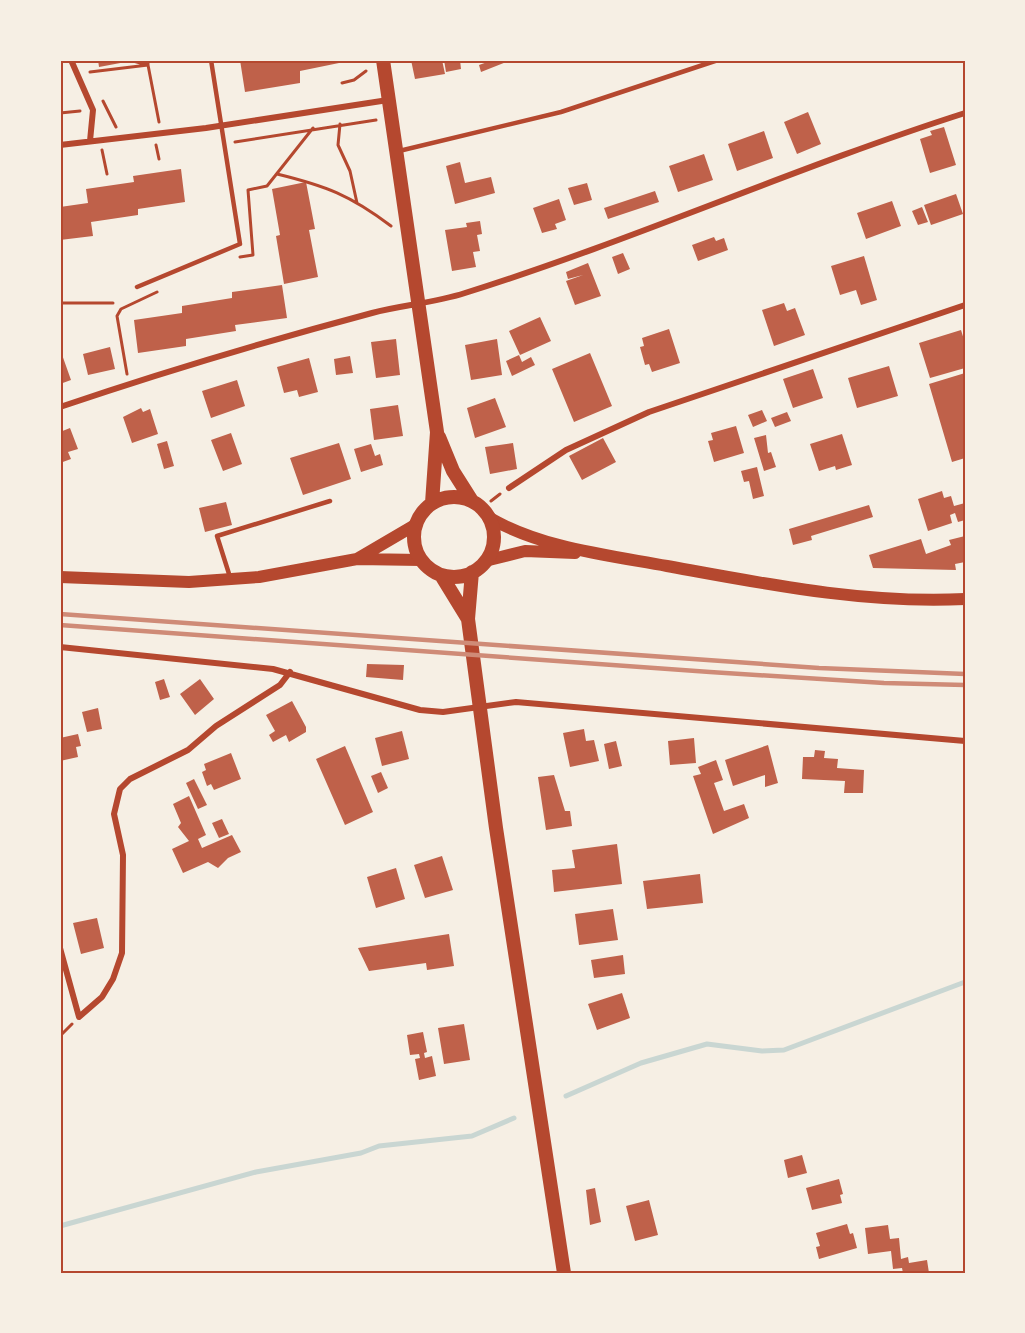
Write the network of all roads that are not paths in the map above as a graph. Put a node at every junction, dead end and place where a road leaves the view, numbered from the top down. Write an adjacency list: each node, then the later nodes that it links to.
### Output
1 (71, 60): 8 (street)
2 (211, 60): 7 (lane)
3 (383, 60): 5 (main road)
4 (718, 60): 10 (lane)
5 (389, 99): 7 (street); 10 (main road)
6 (965, 113): 12 (street)
7 (223, 125): 8 (street); 11 (lane)
8 (90, 141): 9 (street)
9 (60, 145)
10 (396, 151): 12 (main road)
11 (137, 288)
12 (419, 303): 14 (street); 15 (main road)
13 (965, 305): 16 (street)
14 (60, 408)
15 (437, 432): 18 (main road); 19 (main road)
16 (508, 488)
17 (330, 501): 29 (lane)
18 (472, 501): 19 (main road); 20 (main road)
19 (432, 503): 21 (main road)
20 (488, 517): 22 (main road); 25 (main road)
21 (416, 525): 23 (main road); 24 (main road)
22 (601, 554): 25 (main road); 30 (main road)
23 (357, 559): 24 (main road); 29 (main road)
24 (421, 560): 27 (main road)
25 (485, 561): 26 (main road)
26 (472, 572): 27 (main road); 31 (main road)
27 (441, 574): 31 (main road)
28 (60, 577): 29 (main road)
29 (231, 580)
30 (965, 599)
31 (468, 619): 34 (main road)
32 (60, 647): 33 (street)
33 (290, 672): 34 (street); 36 (street)
34 (480, 707): 35 (street); 37 (main road)
35 (965, 741)
36 (60, 948)
37 (564, 1273)

